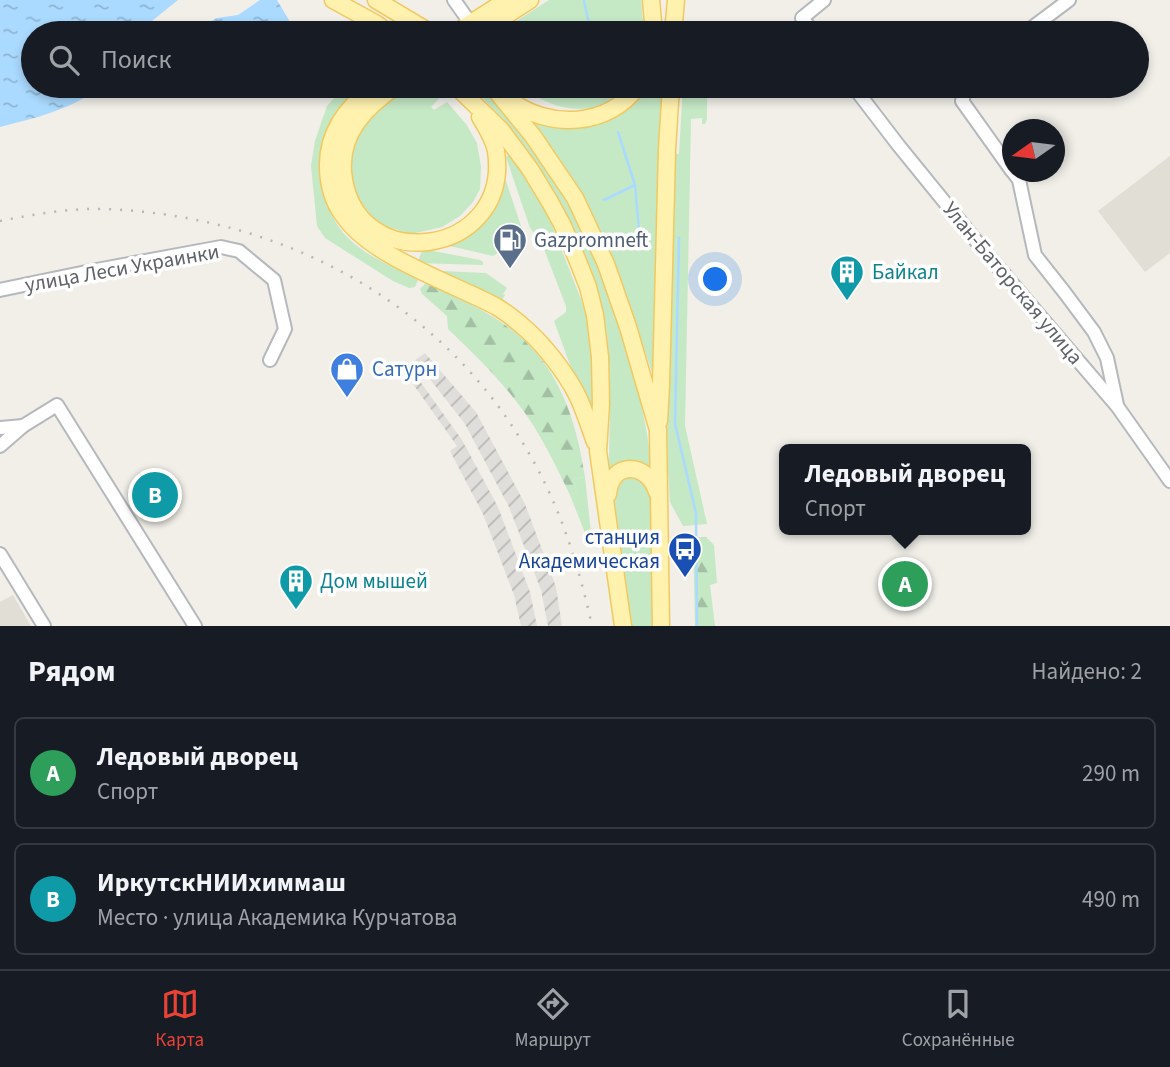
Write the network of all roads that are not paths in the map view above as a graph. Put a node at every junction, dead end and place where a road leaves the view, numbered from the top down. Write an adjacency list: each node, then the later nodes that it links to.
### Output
1 (333, 0): 10 (main road)
2 (376, 0): 11 (main road)
3 (454, 0): 12 (street)
4 (507, 0): 13 (main road)
5 (530, 0): 14 (main road)
6 (651, 0): 15 (main road)
7 (676, 0): 16 (main road)
8 (824, 0): 17 (street)
9 (1069, 0): 18 (street)
10 (371, 21)
11 (412, 21)
12 (464, 21)
13 (480, 21)
14 (487, 21)
15 (653, 21)
16 (674, 21)
17 (804, 21)
18 (1041, 21)
19 (360, 98): 38 (main road)
20 (381, 98): 21 (main road)
21 (467, 98)
22 (469, 98): 38 (main road)
23 (501, 98): 36 (main road)
24 (507, 98): 25 (main road)
25 (629, 98)
26 (670, 98): 36 (main road)
27 (862, 98): 33 (street, Улан-Баторская улица)
28 (963, 98): 29 (street)
29 (1002, 156)
30 (1019, 182): 33 (street)
31 (0, 290): 32 (street, улица Леси Украинки)
32 (270, 360)
33 (1117, 405): 39 (street, Улан-Баторская улица)
34 (23, 426): 35 (street); 37 (street); 44 (street)
35 (0, 428)
36 (658, 430): 40 (main road)
37 (0, 446)
38 (598, 451): 41 (main road)
39 (1170, 481)
40 (658, 494): 41 (main road); 46 (main road)
41 (607, 514): 45 (main road)
42 (0, 554): 43 (street)
43 (44, 626)
44 (195, 626)
45 (623, 626)
46 (661, 626)

